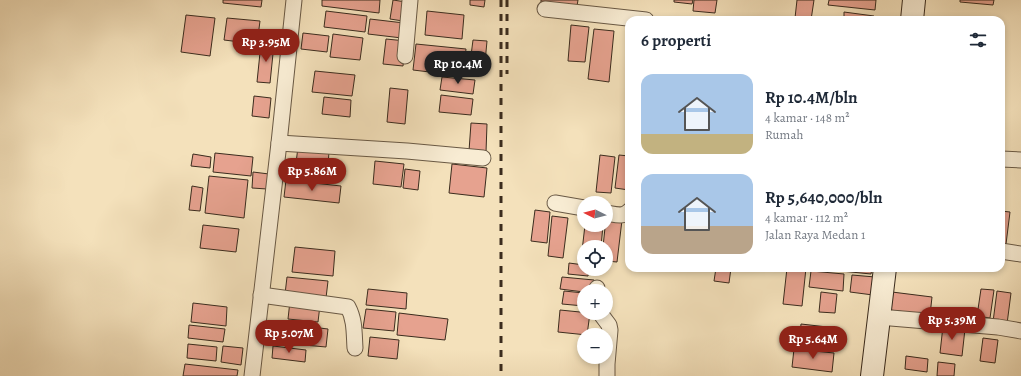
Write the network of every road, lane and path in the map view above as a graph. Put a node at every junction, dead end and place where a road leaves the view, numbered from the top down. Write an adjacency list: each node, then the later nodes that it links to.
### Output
1 (294, 0): 8 (street)
2 (410, 0): 7 (street)
3 (914, 0): 5 (street)
4 (545, 9): 6 (street)
5 (912, 16)
6 (625, 18)
7 (404, 56)
8 (279, 143): 9 (street); 19 (street)
9 (483, 158)
10 (1005, 159): 11 (street)
11 (1021, 160)
12 (555, 203): 13 (street)
13 (577, 207)
14 (613, 213): 15 (street)
15 (625, 214)
16 (1005, 252): 17 (street)
17 (1021, 254)
18 (885, 272): 20 (street)
19 (261, 295): 23 (street); 24 (street)
20 (879, 317): 22 (street); 26 (street)
21 (605, 320): 25 (street)
22 (1021, 331)
23 (354, 348)
24 (252, 376)
25 (607, 376)
26 (872, 376)

